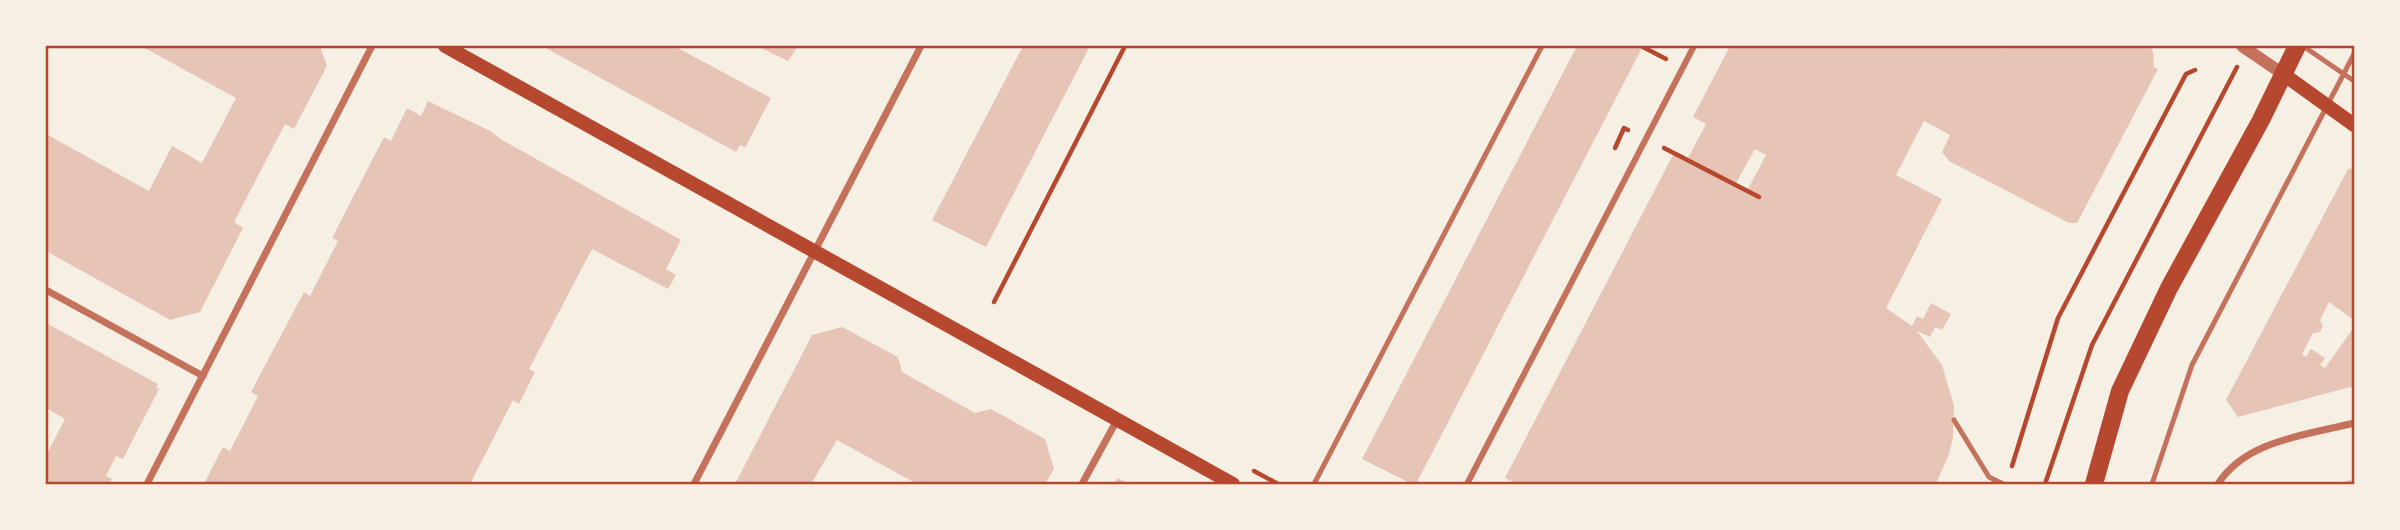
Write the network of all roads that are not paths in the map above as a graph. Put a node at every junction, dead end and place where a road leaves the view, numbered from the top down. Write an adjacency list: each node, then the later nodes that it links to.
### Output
1 (372, 46): 17 (street)
2 (445, 46): 15 (main road)
3 (921, 46): 15 (street)
4 (1542, 46): 25 (lane)
5 (1694, 46): 26 (street)
6 (2297, 46): 10 (main road)
7 (2303, 46): 11 (lane)
8 (2245, 47): 10 (street)
9 (2354, 54): 11 (lane)
10 (2283, 74): 13 (main road); 28 (main road)
11 (2344, 74): 12 (lane); 13 (lane)
12 (2354, 81)
13 (2327, 105): 14 (main road); 29 (lane)
14 (2354, 125)
15 (815, 252): 18 (main road); 22 (street)
16 (46, 290): 17 (street)
17 (203, 376): 21 (street)
18 (1117, 420): 23 (street); 24 (main road)
19 (1954, 420): 27 (lane)
20 (2354, 423): 30 (street)
21 (147, 485)
22 (694, 485)
23 (1082, 485)
24 (1233, 485)
25 (1314, 485)
26 (1467, 485)
27 (2003, 485)
28 (2094, 485)
29 (2152, 485)
30 (2218, 485)

